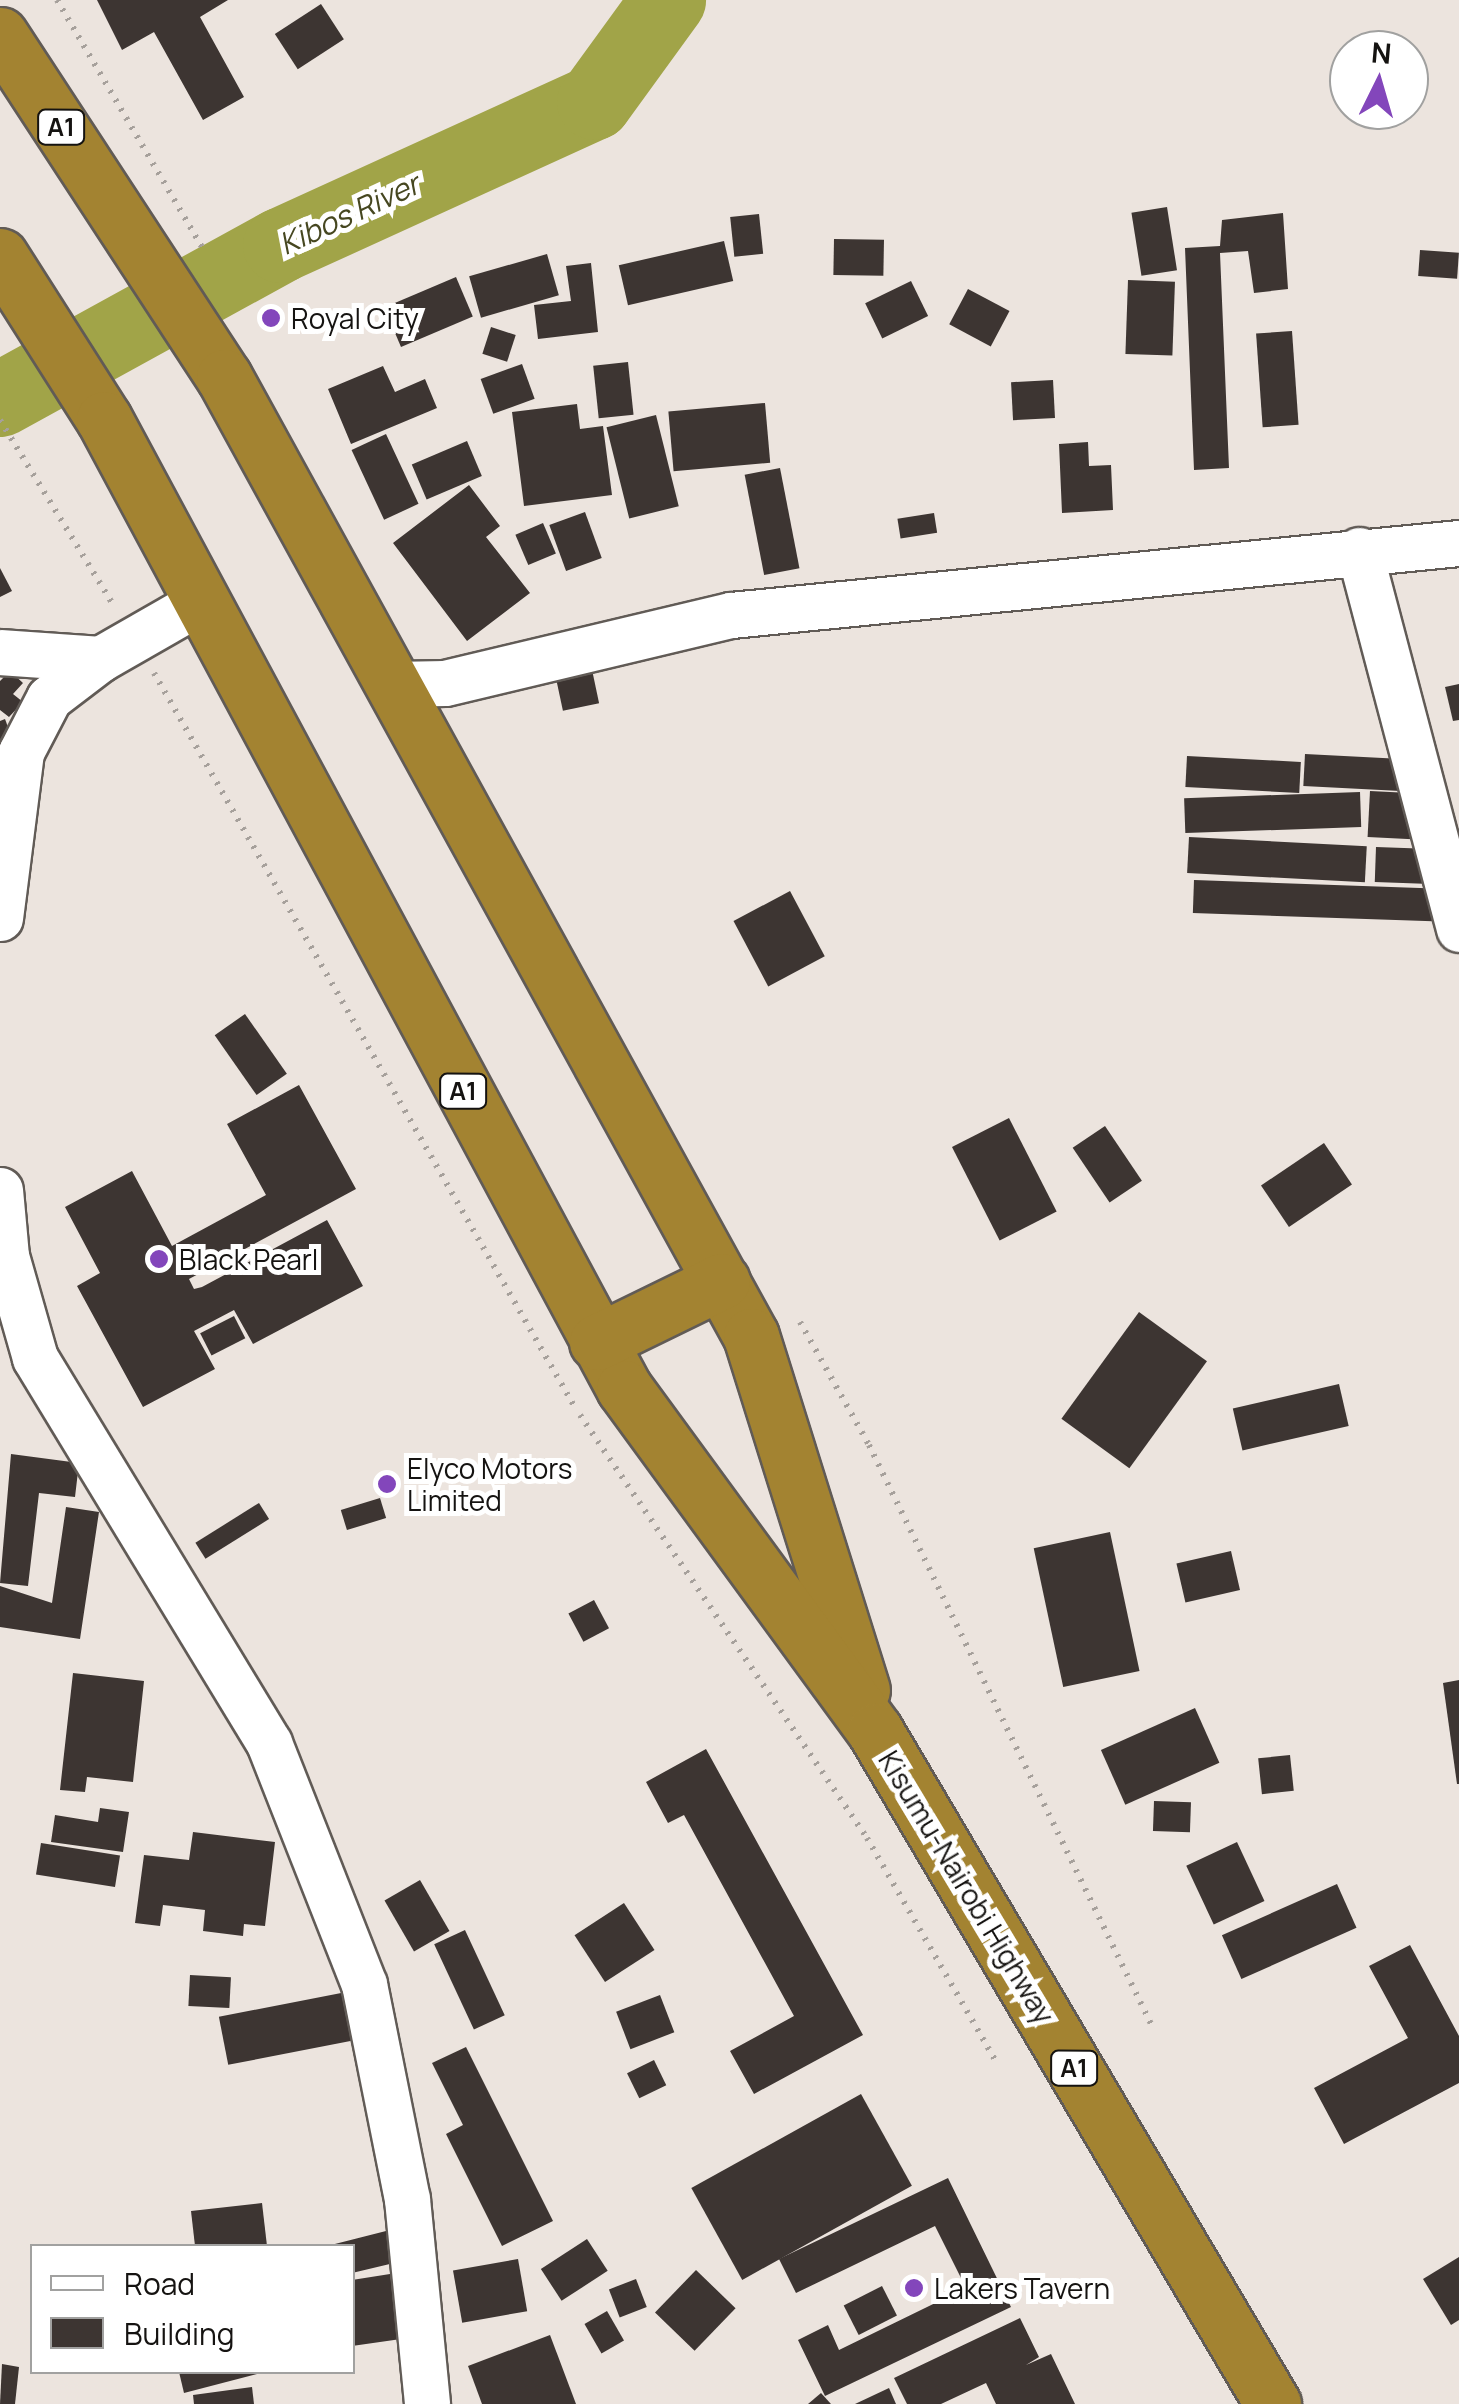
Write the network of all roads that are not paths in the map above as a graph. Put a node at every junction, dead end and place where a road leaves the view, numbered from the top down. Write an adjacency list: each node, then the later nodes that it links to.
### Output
1 (0, 35): 8 (highway, A1)
2 (10, 271): 5 (highway, A1)
3 (1459, 543): 4 (street)
4 (1359, 550): 8 (street); 10 (street)
5 (202, 600): 7 (street); 14 (highway, A1)
6 (0, 652): 7 (street)
7 (100, 659): 9 (street)
8 (394, 684): 13 (highway, A1)
9 (0, 918)
10 (1459, 929)
11 (0, 1190): 12 (street)
12 (1, 1204): 16 (street)
13 (722, 1281): 14 (highway); 15 (highway, A1)
14 (597, 1342): 15 (highway, A1)
15 (875, 1731): 17 (highway, Kisumu-Nairobi Highway / A1)
16 (427, 2404)
17 (1273, 2404)

